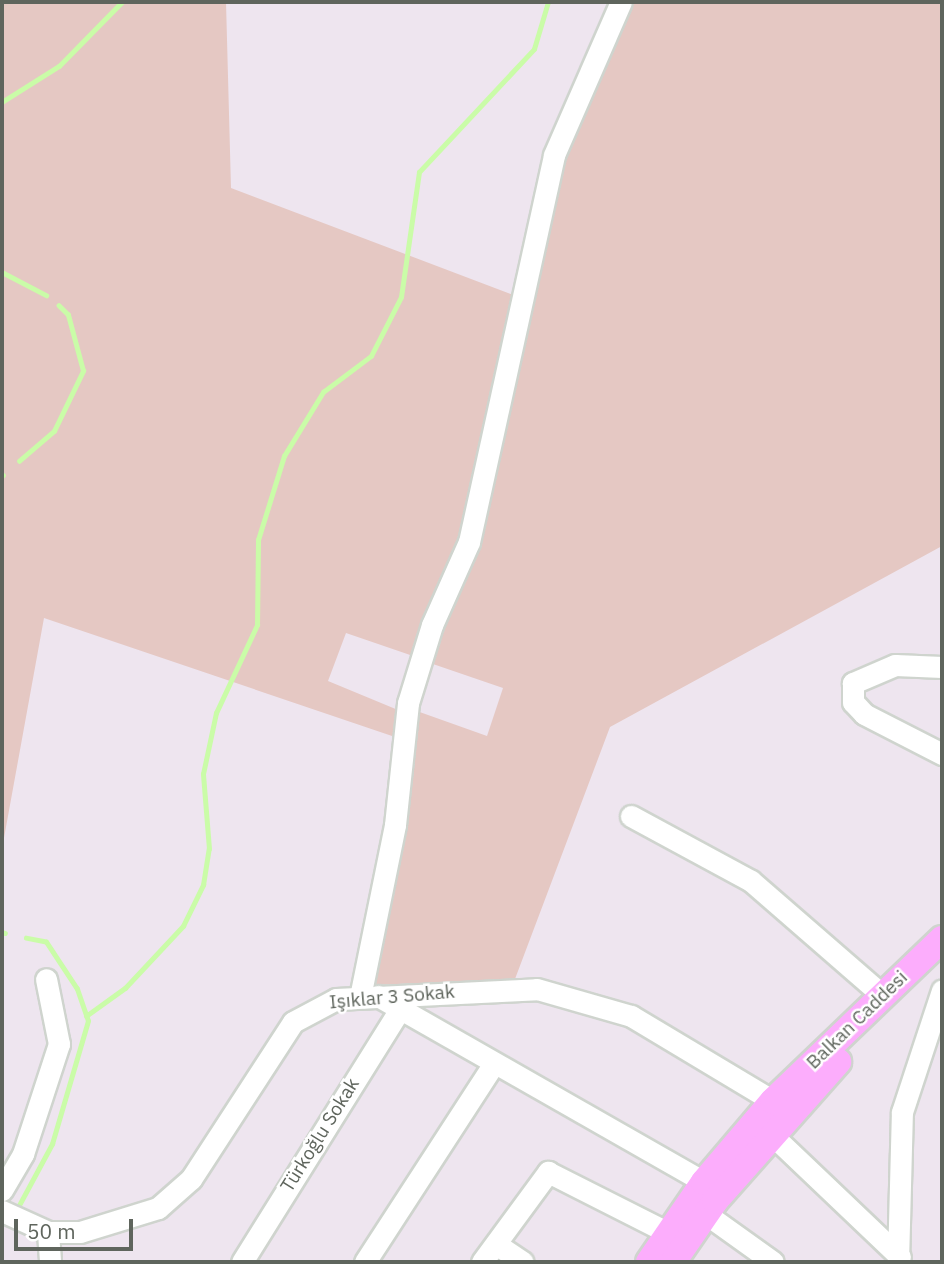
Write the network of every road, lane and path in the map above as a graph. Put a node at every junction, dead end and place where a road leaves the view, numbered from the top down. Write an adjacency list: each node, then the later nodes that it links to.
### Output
1 (621, 2): 10 (street)
2 (942, 667): 3 (street)
3 (942, 754)
4 (631, 816): 9 (street)
5 (942, 939): 9 (main road, Balkan Caddesi)
6 (942, 961): 13 (main road, Balkan Caddesi)
7 (46, 979): 16 (street)
8 (942, 990): 22 (street)
9 (882, 995): 13 (main road, Balkan Caddesi)
10 (369, 997): 11 (street); 13 (street, Işıklar 3 Sokak); 19 (street, Işıklar 3 Sokak)
11 (400, 1009): 12 (street); 24 (street, Türkoğlu Sokak)
12 (494, 1063): 15 (street); 25 (street)
13 (782, 1107): 14 (main road, Balkan Caddesi); 15 (main road, Balkan Caddesi)
14 (771, 1134): 18 (main road, Balkan Caddesi); 22 (street)
15 (705, 1182): 20 (main road, Balkan Caddesi)
16 (2, 1190)
17 (2, 1211): 19 (street)
18 (706, 1214): 29 (main road, Balkan Caddesi); 30 (street)
19 (48, 1232): 23 (street)
20 (669, 1233): 21 (street); 28 (main road, Balkan Caddesi)
21 (496, 1244): 26 (street); 27 (street)
22 (899, 1259)
23 (50, 1262)
24 (242, 1262)
25 (365, 1262)
26 (482, 1262)
27 (523, 1262)
28 (649, 1262)
29 (673, 1262)
30 (773, 1262)

